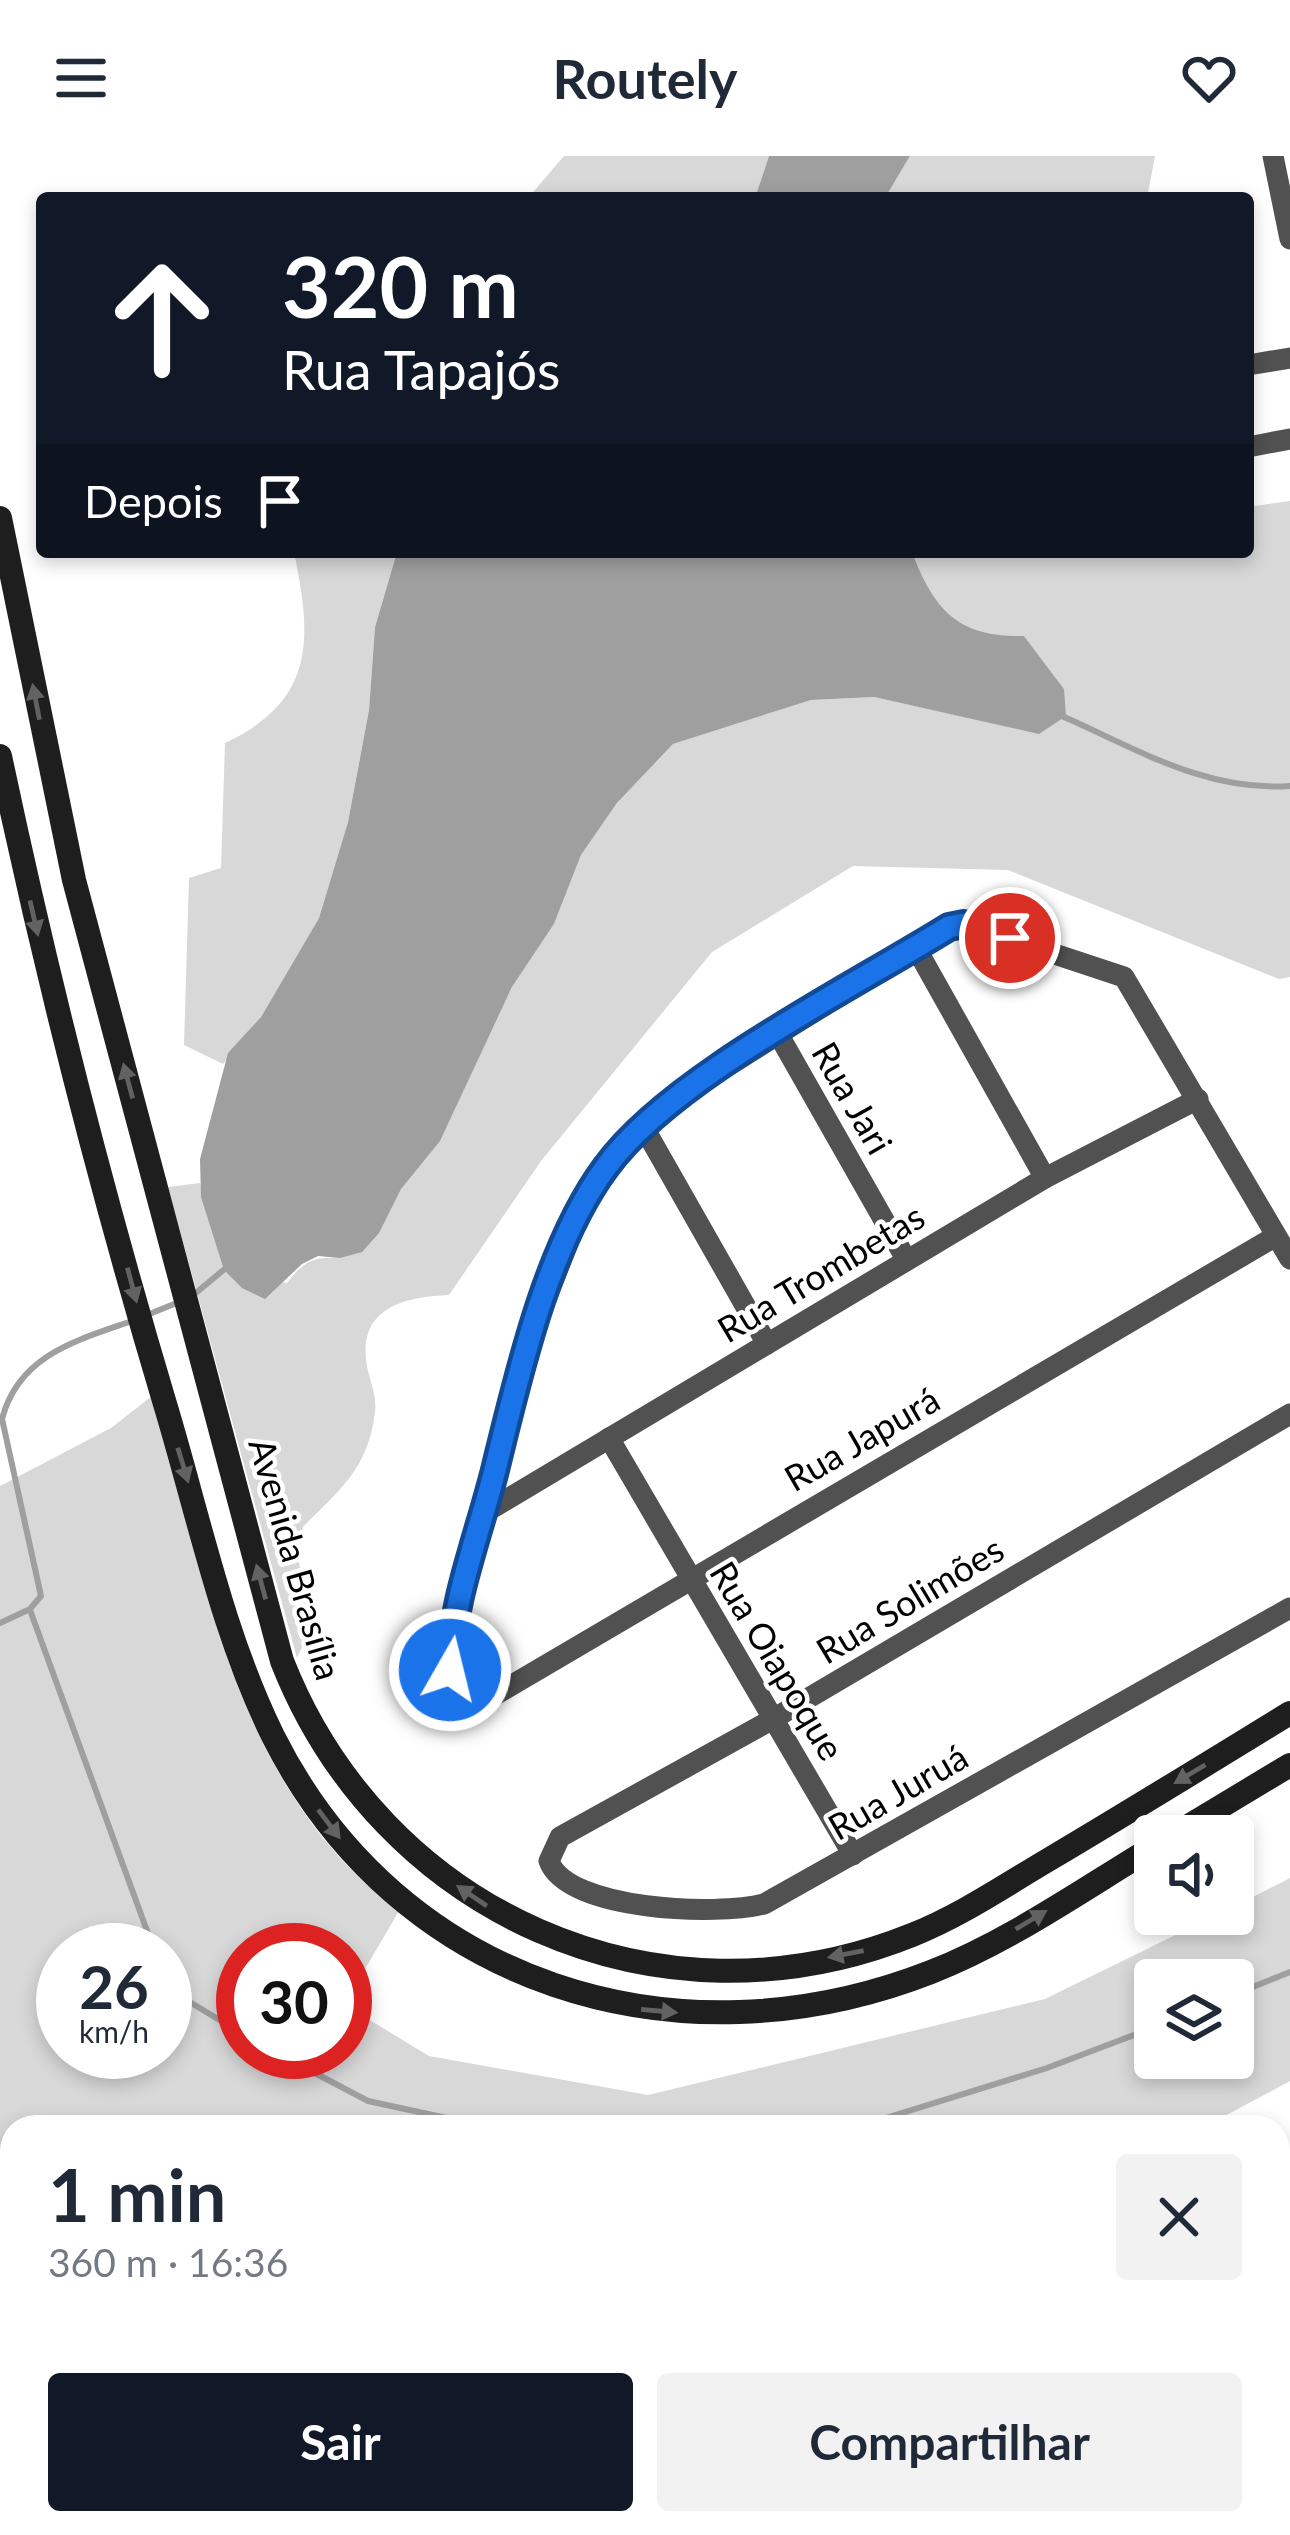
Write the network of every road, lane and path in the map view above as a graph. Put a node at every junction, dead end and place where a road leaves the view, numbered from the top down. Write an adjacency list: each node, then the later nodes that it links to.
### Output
1 (1273, 156): 2 (street)
2 (1290, 239)
3 (1290, 358): 4 (street)
4 (1254, 364)
5 (1290, 439): 6 (street)
6 (1254, 446)
7 (0, 518): 24 (street, Avenida Brasília, one-way to 7)
8 (0, 756): 9 (street, Avenida Brasília)
9 (5, 804): 30 (street, Avenida Brasília, one-way to 30)
10 (916, 948): 11 (street); 12 (street); 14 (street)
11 (777, 1032): 13 (street); 16 (street, Rua Jari)
12 (1198, 1099): 14 (street, Rua Trombetas); 15 (street)
13 (643, 1126): 18 (street); 21 (street)
14 (1045, 1178): 16 (street, Rua Trombetas)
15 (1276, 1236): 17 (street); 22 (street, Rua Japurá)
16 (906, 1259): 18 (street, Rua Trombetas)
17 (1290, 1259)
18 (766, 1344): 20 (street, Rua Trombetas)
19 (1290, 1414): 25 (street, Rua Solimões)
20 (609, 1438): 21 (street, Rua Trombetas); 22 (street, Rua Oiapoque)
21 (484, 1514): 22 (street, Rua Japurá)
22 (689, 1578): 25 (street, Rua Oiapoque)
23 (1290, 1608): 29 (street, Rua Juruá)
24 (1290, 1713)
25 (773, 1719): 28 (street, Rua Solimões); 29 (street, Rua Oiapoque)
26 (1290, 1765): 27 (street)
27 (1207, 1815)
28 (560, 1837): 29 (street, Rua Juruá)
29 (853, 1855)
30 (1134, 1858)

